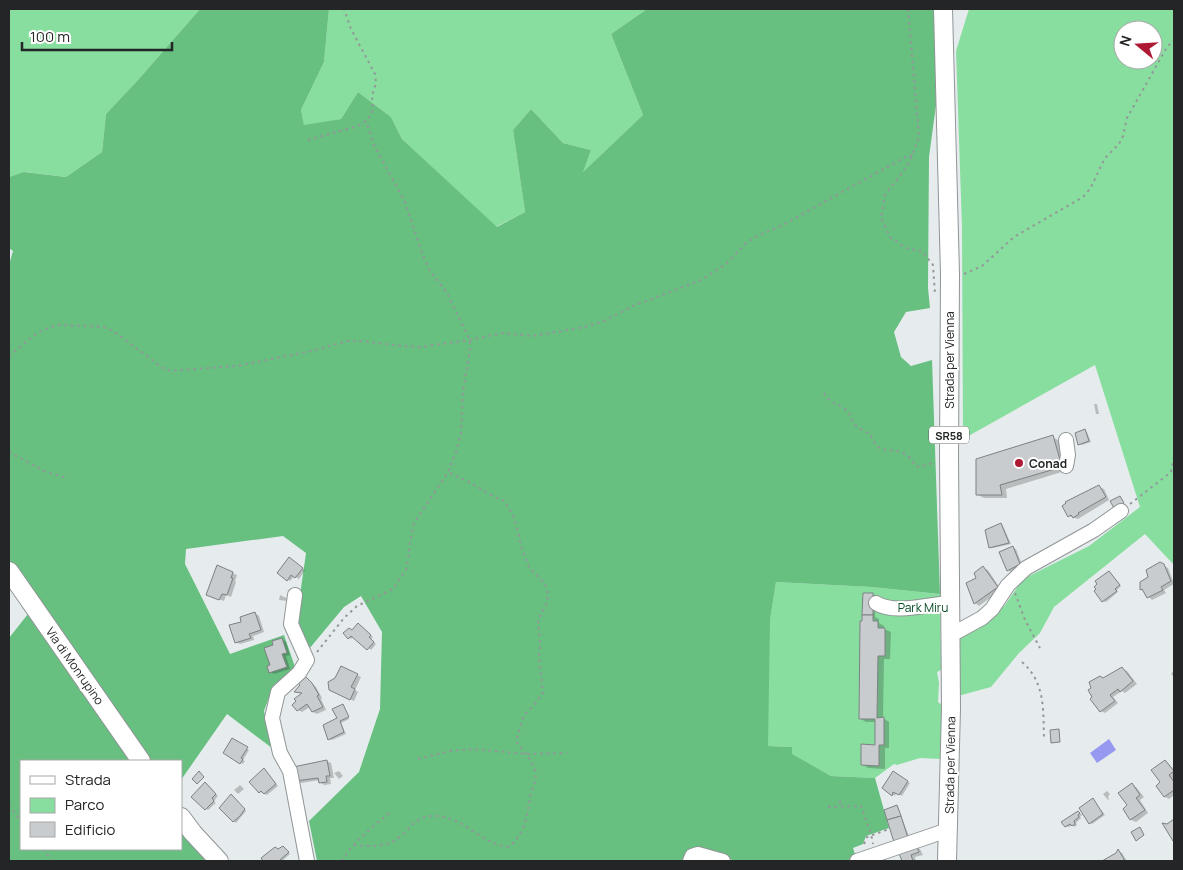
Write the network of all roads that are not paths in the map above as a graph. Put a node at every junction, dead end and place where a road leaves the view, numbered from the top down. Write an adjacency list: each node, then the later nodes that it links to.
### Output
1 (943, 9): 8 (main road, Strada per Vienna / SR58)
2 (1066, 440): 3 (street)
3 (1066, 466)
4 (1121, 511): 9 (street)
5 (9, 570): 10 (main road, Via di Monrupino)
6 (295, 595): 14 (street)
7 (876, 603): 8 (street)
8 (950, 603): 9 (main road, Strada per Vienna / SR58)
9 (950, 635): 12 (main road, Strada per Vienna / SR58)
10 (141, 760)
11 (182, 818): 13 (main road)
12 (948, 830): 17 (street); 18 (main road, Strada per Vienna / SR58)
13 (219, 861)
14 (307, 861)
15 (690, 861): 16 (street)
16 (723, 861)
17 (857, 861)
18 (947, 861)

